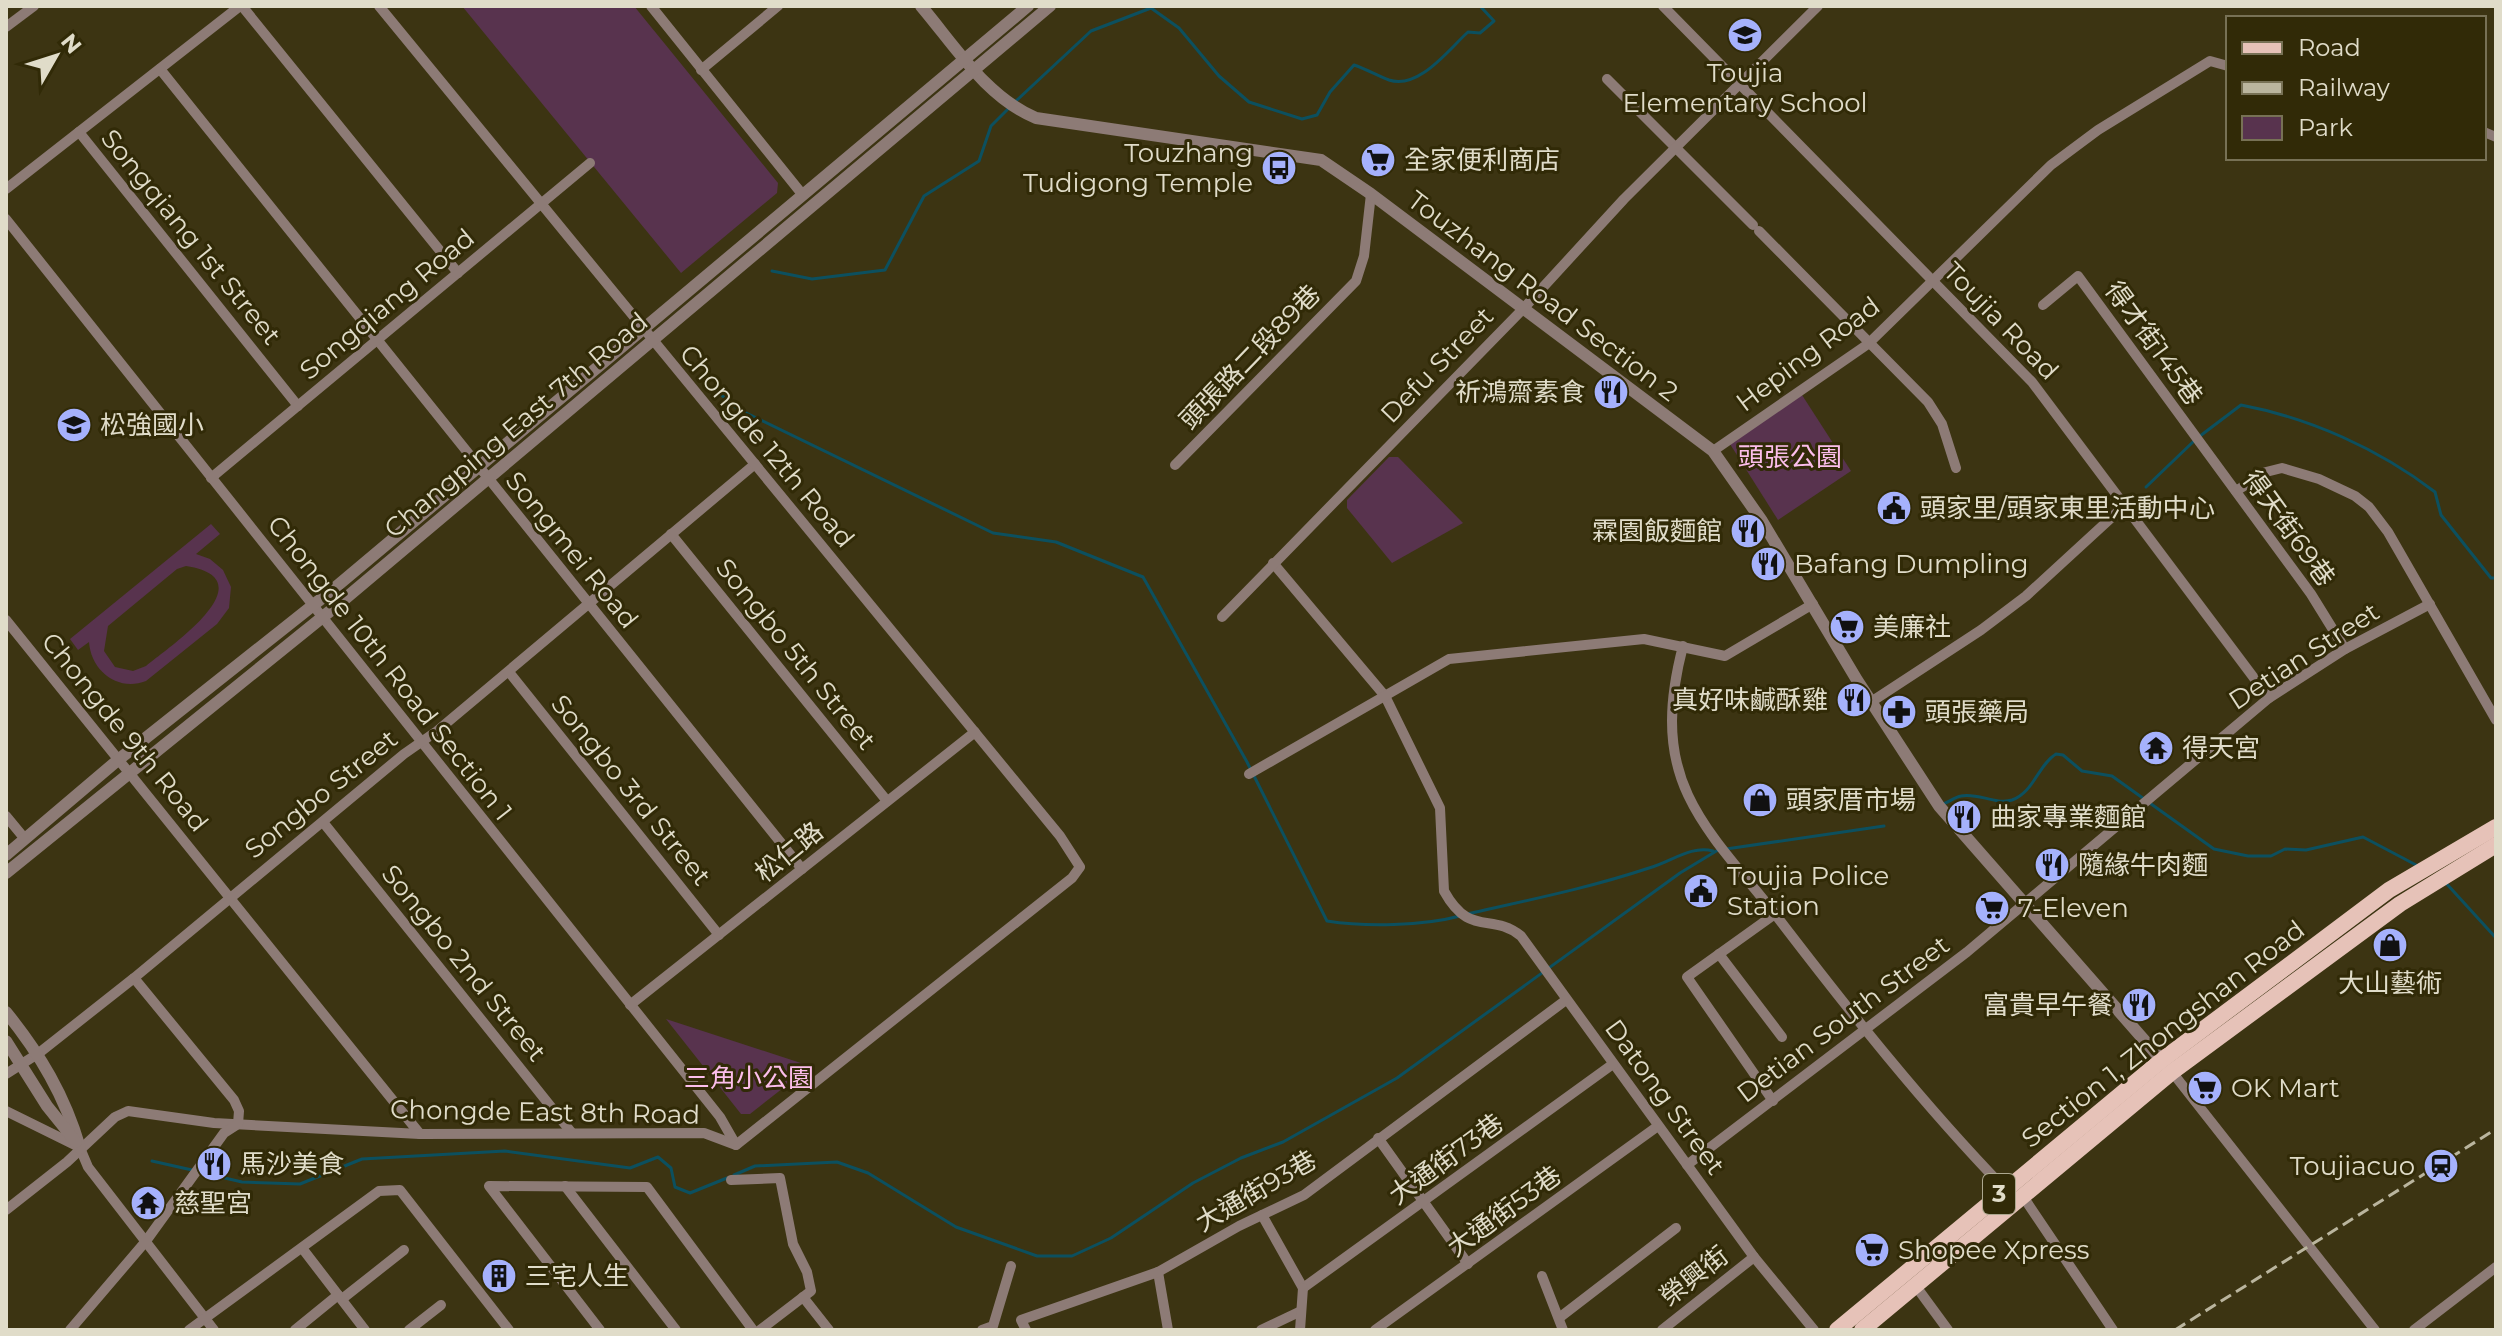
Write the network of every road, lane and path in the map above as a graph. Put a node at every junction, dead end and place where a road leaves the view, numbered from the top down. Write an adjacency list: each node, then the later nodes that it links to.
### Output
1 (34, 6): 11 (street)
2 (241, 6): 14 (street); 26 (street)
3 (379, 6): 24 (street, Chongde 12th Road)
4 (651, 6): 15 (street)
5 (778, 6): 15 (street)
6 (921, 6): 12 (street)
7 (1028, 6): 12 (street, Changping East 7th Road)
8 (1050, 6): 12 (street, Changping East 7th Road)
9 (1663, 6): 17 (street, Toujia Road)
10 (1818, 6): 17 (street, Defu Street)
11 (6, 27)
12 (969, 64): 22 (street, Changping East 7th Road); 23 (street, Touzhang Road Section 2); 31 (street, Changping East 7th Road)
13 (2226, 65): 27 (street, Heping Road)
14 (160, 69): 18 (street); 32 (street, Songmei Road)
15 (701, 70): 22 (street)
16 (1607, 79): 19 (street)
17 (1740, 83): 19 (street, Defu Street); 27 (street, Toujia Road)
18 (79, 132): 21 (street); 34 (street, Songqiang 1st Street)
19 (1676, 146): 29 (street, Defu Street); 33 (street)
20 (590, 163): 24 (street, Songqiang Road)
21 (6, 189)
22 (802, 194): 30 (street, Changping East 7th Road)
23 (1371, 194): 29 (street, Touzhang Road Section 2); 38 (street, 頭張路二段89巷)
24 (540, 203): 26 (street, Songqiang Road); 30 (street, Chongde 12th Road)
25 (6, 219): 41 (street, Chongde 10th Road Section 1)
26 (458, 273): 32 (street, Songqiang Road)
27 (1933, 281): 33 (street, Heping Road); 44 (street, Toujia Road)
28 (2043, 305): 35 (street, 得才街145巷)
29 (1523, 309): 36 (street, Touzhang Road Section 2); 46 (street, Defu Street)
30 (642, 327): 31 (street, Chongde 12th Road); 39 (street, Changping East 7th Road)
31 (652, 340): 37 (street, Chongde 12th Road); 42 (street, Changping East 7th Road)
32 (376, 341): 34 (street, Songqiang Road); 39 (street, Songmei Road)
33 (1868, 344): 36 (street, Heping Road); 40 (street)
34 (298, 406): 41 (street, Songqiang Road)
35 (2194, 435): 43 (street, 得天街69巷)
36 (1713, 451): 48 (street, Touzhang Road Section 2)
37 (755, 464): 45 (street, Songbo Street); 61 (street, Chongde 12th Road)
38 (1175, 465)
39 (477, 467): 42 (street, Songmei Road); 50 (street, Changping East 7th Road)
40 (1956, 468)
41 (211, 478): 50 (street, Chongde 10th Road Section 1)
42 (486, 478): 47 (street, Songmei Road); 51 (street, Changping East 7th Road)
43 (2236, 491): 49 (street); 55 (street, 得天街69巷)
44 (2124, 506): 58 (street, Toujia Road); 59 (street)
45 (671, 534): 47 (street, Songbo Street); 66 (street, Songbo 5th Street)
46 (1273, 563): 52 (street, Defu Street); 57 (street, Datong Street)
47 (588, 604): 56 (street, Songbo Street); 73 (street, Songmei Road)
48 (1813, 604): 54 (street); 59 (street, Touzhang Road Section 2)
49 (2430, 604): 55 (street, Detian Street); 60 (street)
50 (311, 605): 51 (street, Chongde 10th Road Section 1); 63 (street, Changping East 7th Road)
51 (320, 617): 62 (street, Chongde 10th Road Section 1); 64 (street, Changping East 7th Road)
52 (1222, 617)
53 (6, 620): 63 (street, Chongde 9th Road)
54 (1683, 646): 57 (street); 77 (street)
55 (2345, 649): 58 (street, Detian Street)
56 (509, 672): 62 (street, Songbo Street); 78 (street, Songbo 3rd Street)
57 (1385, 696): 65 (street); 81 (street, Datong Street)
58 (2269, 698): 76 (street, Detian Street)
59 (1871, 702): 76 (street, Touzhang Road Section 2)
60 (2496, 720)
61 (975, 732): 66 (street, 松仁路); 99 (street, Chongde 12th Road)
62 (421, 742): 68 (street, Songbo Street); 82 (street, Chongde 10th Road Section 1)
63 (118, 760): 64 (street, Chongde 9th Road); 70 (street, Changping East 7th Road)
64 (127, 772): 74 (street, Changping East 7th Road); 75 (street, Chongde 9th Road)
65 (1249, 774)
66 (887, 801): 73 (street, 松仁路)
67 (6, 816): 70 (street)
68 (323, 822): 75 (street, Songbo Street); 96 (street, Songbo 2nd Street)
69 (2496, 827): 90 (main road, Section 1, Zhongshan Road / 3)
70 (25, 839): 72 (street, Changping East 7th Road)
71 (2496, 845): 90 (main road, Section 1, Zhongshan Road / 3)
72 (6, 855)
73 (802, 869): 78 (street, 松仁路)
74 (6, 873)
75 (229, 897): 80 (street, Songbo Street); 97 (street, Chongde 9th Road)
76 (2024, 907): 84 (street, Detian South Street); 90 (street, Touzhang Road Section 2)
77 (1775, 914): 79 (street); 84 (street)
78 (719, 935): 82 (street, 松仁路)
79 (1719, 954): 85 (street); 92 (street)
80 (134, 978): 87 (street, Songbo Street); 94 (street)
81 (1566, 1000): 89 (street, Datong Street); 98 (street, 大通街93巷)
82 (630, 1005): 99 (street, Chongde 10th Road Section 1)
83 (6, 1012): 87 (street)
84 (1865, 1033): 92 (street, Detian South Street); 104 (street)
85 (1782, 1037)
86 (6, 1041): 88 (street)
87 (39, 1053): 88 (street, Songbo Street); 100 (street)
88 (22, 1061): 91 (street); 100 (street)
89 (1613, 1064): 95 (street, Datong Street); 106 (street, 大通街73巷)
90 (2167, 1066): 104 (main road, Section 1, Zhongshan Road / 3); 105 (main road, Section 1, Zhongshan Road / 3); 152 (street)
91 (6, 1074)
92 (1773, 1101): 101 (street, Detian South Street)
93 (6, 1111): 100 (street)
94 (238, 1124): 97 (street, Chongde East 8th Road); 100 (street, Chongde East 8th Road); 110 (street)
95 (1658, 1126): 101 (street, Datong Street); 114 (street, 大通街53巷)
96 (572, 1133): 97 (street, Chongde East 8th Road); 99 (street, Chongde East 8th Road)
97 (420, 1134)
98 (1378, 1138): 106 (street); 108 (street, 大通街93巷)
99 (736, 1145)
100 (80, 1148): 107 (street, Chongde East 8th Road); 110 (street)
101 (1687, 1165): 113 (street, Datong Street)
102 (731, 1180): 122 (street)
103 (565, 1186): 135 (street); 136 (street); 137 (street)
104 (2005, 1189): 148 (main road, Section 1, Zhongshan Road / 3)
105 (2022, 1195): 119 (main road, Section 1, Zhongshan Road / 3); 151 (street)
106 (1424, 1202): 114 (street); 120 (street, 大通街73巷)
107 (6, 1210)
108 (1262, 1215): 117 (street, 大通街93巷); 120 (street)
109 (1676, 1228): 126 (street)
110 (146, 1241): 125 (street); 128 (street)
111 (302, 1248): 121 (street); 125 (street); 134 (street)
112 (404, 1250): 121 (street)
113 (1754, 1257): 146 (street, 榮興街); 147 (street, Datong Street)
114 (1468, 1264): 144 (street, 大通街53巷)
115 (1011, 1266): 140 (street)
116 (2496, 1267): 153 (street)
117 (1158, 1272): 127 (street, 大通街93巷); 141 (street)
118 (1542, 1276): 126 (street)
119 (1915, 1285): 149 (main road, Section 1, Zhongshan Road / 3); 150 (street)
120 (1303, 1288): 124 (street)
121 (340, 1297): 131 (street); 132 (street)
122 (803, 1297): 138 (street); 139 (street)
123 (441, 1305): 133 (street)
124 (1299, 1312): 142 (street); 143 (street)
125 (205, 1318): 129 (street); 130 (street)
126 (1559, 1318): 145 (street)
127 (1024, 1325)
128 (70, 1330)
129 (189, 1330)
130 (214, 1330)
131 (295, 1330)
132 (365, 1330)
133 (409, 1330)
134 (509, 1330)
135 (600, 1330)
136 (676, 1330)
137 (753, 1330)
138 (760, 1330)
139 (829, 1330)
140 (982, 1330)
141 (1168, 1330)
142 (1261, 1330)
143 (1300, 1330)
144 (1375, 1330)
145 (1563, 1330)
146 (1662, 1330)
147 (1814, 1330)
148 (1837, 1330)
149 (1862, 1330)
150 (1948, 1330)
151 (2113, 1330)
152 (2375, 1330)
153 (2414, 1330)

